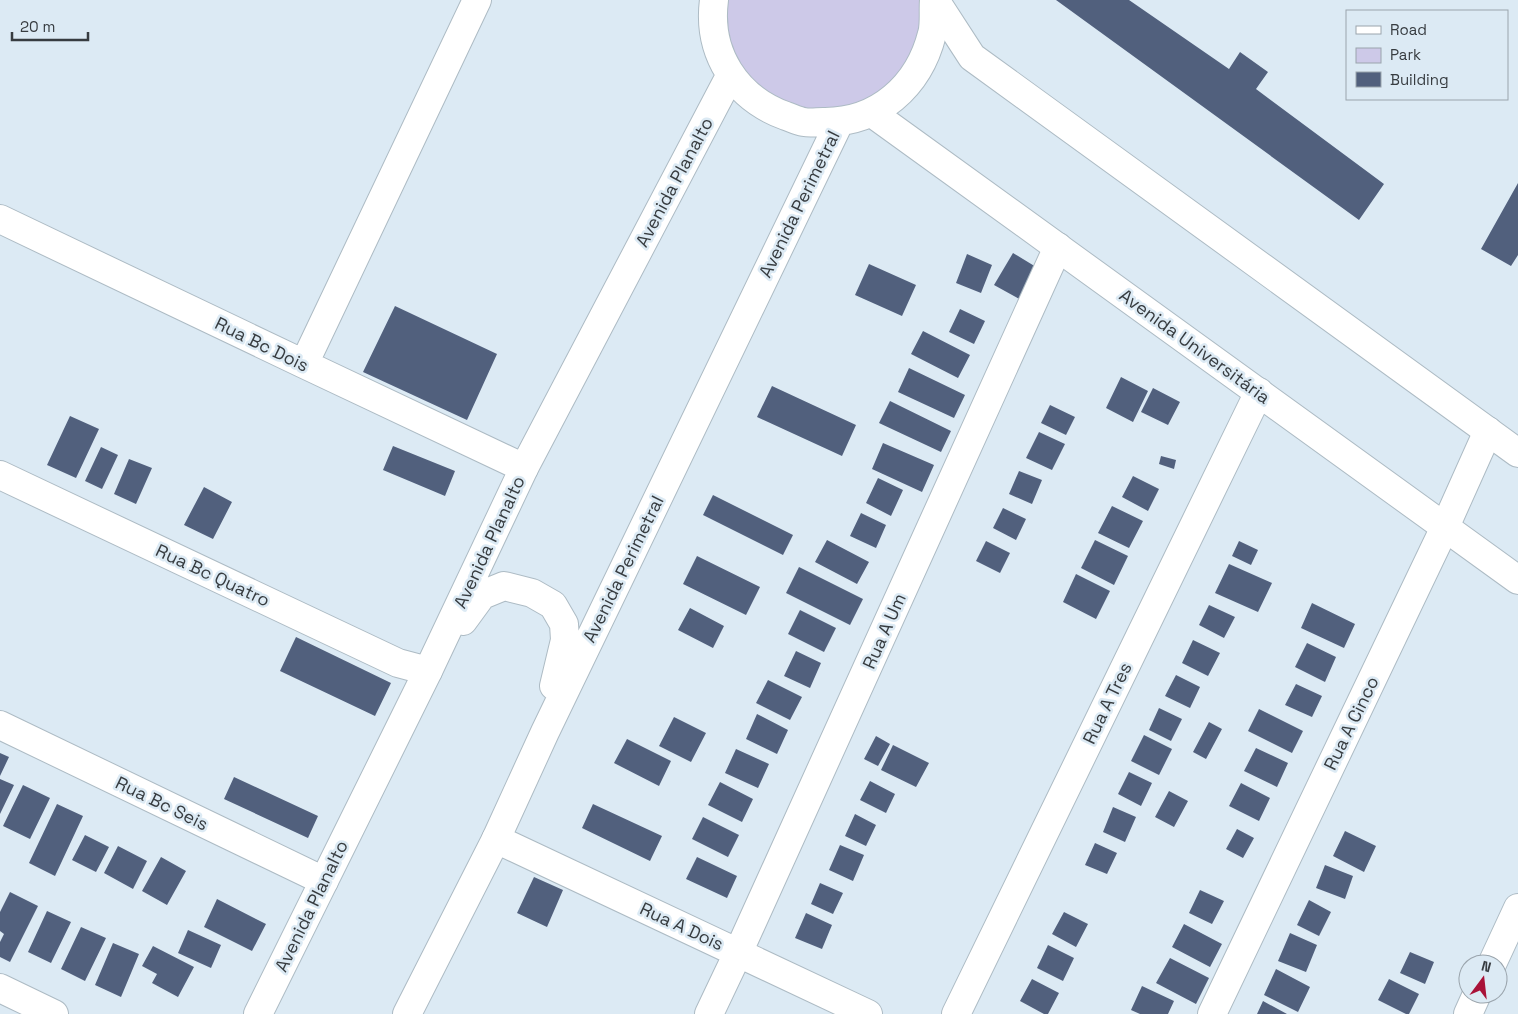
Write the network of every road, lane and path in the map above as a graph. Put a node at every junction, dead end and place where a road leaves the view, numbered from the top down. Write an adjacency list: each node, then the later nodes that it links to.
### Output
1 (477, 0): 9 (street)
2 (714, 0): 4 (street)
3 (934, 0): 5 (street); 11 (street)
4 (730, 76): 6 (street); 13 (street, Avenida Planalto)
5 (872, 113): 6 (street); 8 (street, Avenida Universitária)
6 (839, 123): 19 (street, Avenida Perimetral)
7 (0, 219): 9 (street, Rua Bc Dois)
8 (1058, 247): 10 (street, Avenida Universitária); 23 (street, Rua A Um)
9 (304, 364): 13 (street, Rua Bc Dois)
10 (1259, 392): 15 (street, Avenida Universitária); 31 (street, Rua A Tres)
11 (1488, 431): 12 (street); 15 (street, Rua A Cinco)
12 (1518, 453)
13 (524, 468): 17 (street, Avenida Planalto)
14 (0, 475): 17 (street, Rua Bc Quatro)
15 (1445, 527): 16 (street, Avenida Universitária); 32 (street, Rua A Cinco)
16 (1518, 580)
17 (428, 671): 19 (street); 21 (street, Avenida Planalto)
18 (0, 725): 21 (street, Rua Bc Seis)
19 (545, 732): 20 (street, Avenida Perimetral)
20 (496, 839): 23 (street, Rua A Dois); 28 (street, Avenida Perimetral)
21 (324, 881): 27 (street, Avenida Planalto)
22 (1518, 908): 24 (street)
23 (738, 953): 29 (street, Rua A Um); 30 (street, Rua A Dois)
24 (1497, 954)
25 (0, 988): 26 (street)
26 (54, 1014)
27 (258, 1014)
28 (406, 1014)
29 (709, 1014)
30 (868, 1014)
31 (956, 1014)
32 (1212, 1014)

